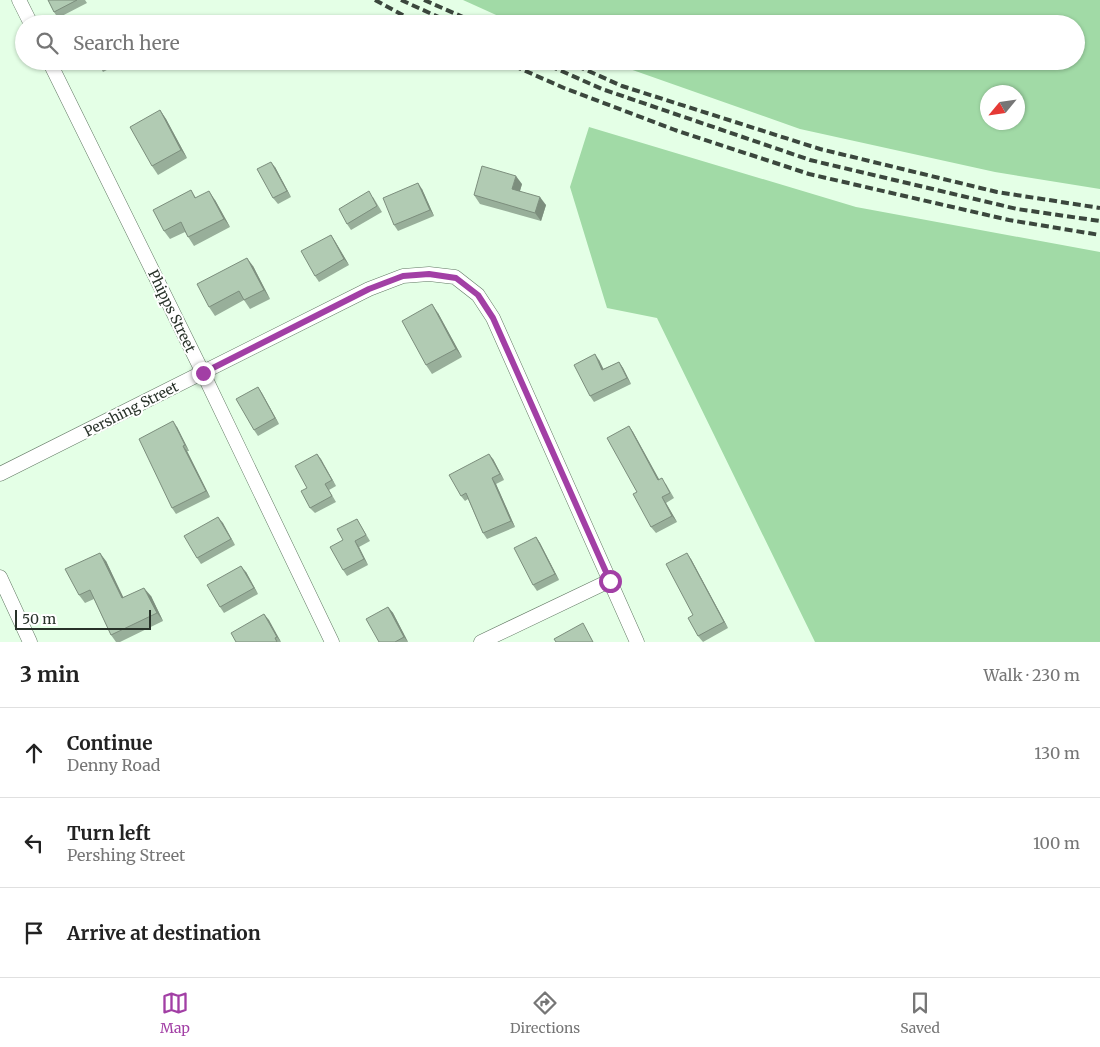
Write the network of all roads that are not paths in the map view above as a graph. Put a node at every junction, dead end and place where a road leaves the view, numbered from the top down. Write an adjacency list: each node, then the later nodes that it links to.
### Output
1 (19, 0): 2 (street)
2 (26, 15)
3 (53, 70): 4 (street, Phipps Street)
4 (203, 373): 5 (street, Pershing Street); 7 (street, Pershing Street); 9 (street, Phipps Street)
5 (0, 474)
6 (0, 578): 8 (street)
7 (610, 581): 10 (street); 11 (street)
8 (30, 642)
9 (332, 642)
10 (481, 642)
11 (637, 642)

